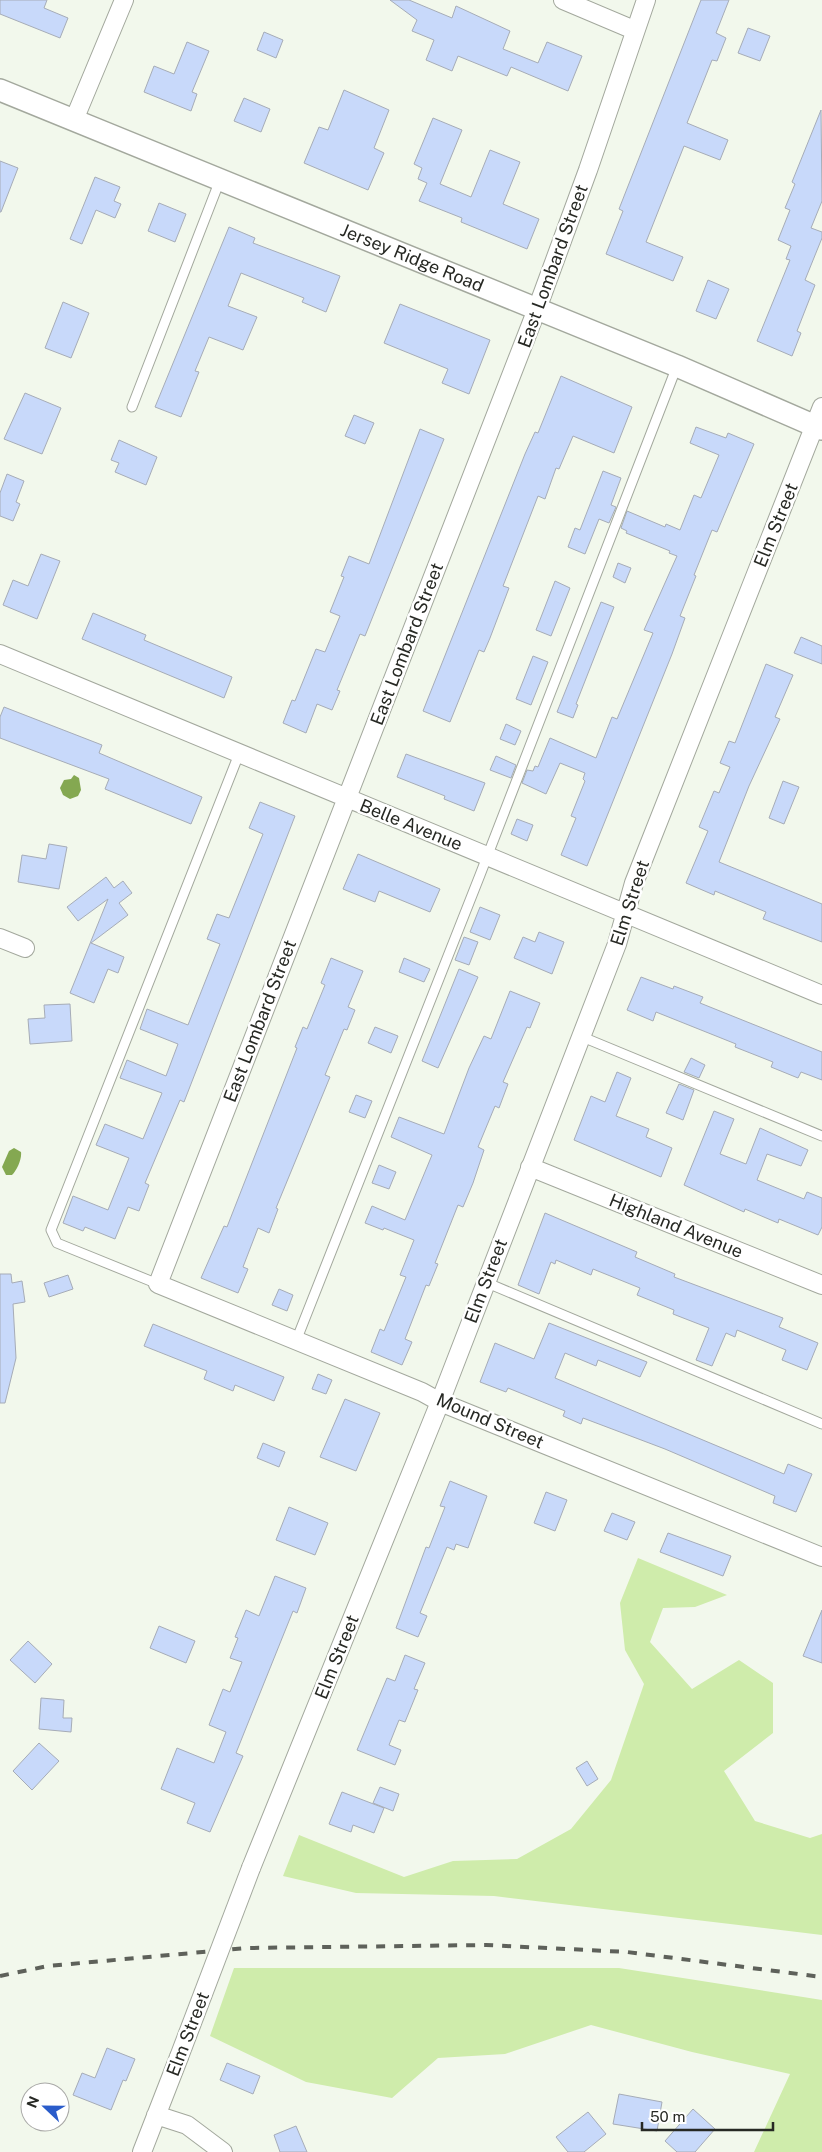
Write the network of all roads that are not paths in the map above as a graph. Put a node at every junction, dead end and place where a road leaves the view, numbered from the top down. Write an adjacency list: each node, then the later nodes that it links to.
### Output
1 (124, 0): 6 (street)
2 (563, 0): 4 (street)
3 (646, 0): 4 (street, East Lombard Street)
4 (634, 30): 8 (street, East Lombard Street)
5 (0, 90): 6 (street, Jersey Ridge Road)
6 (74, 120): 7 (street, Jersey Ridge Road)
7 (220, 180): 8 (street, Jersey Ridge Road); 10 (lane)
8 (537, 309): 9 (street, Jersey Ridge Road); 14 (street, East Lombard Street)
9 (677, 366): 11 (street, Jersey Ridge Road); 15 (lane)
10 (132, 407)
11 (820, 421): 16 (street, Elm Street)
12 (0, 654): 13 (street, Belle Avenue)
13 (239, 754): 14 (street, Belle Avenue); 24 (lane)
14 (346, 799): 15 (street, Belle Avenue); 24 (street, East Lombard Street)
15 (487, 856): 16 (street, Belle Avenue); 26 (lane)
16 (626, 913): 19 (street, Belle Avenue); 20 (street, Elm Street)
17 (0, 938): 18 (street)
18 (24, 948)
19 (822, 995)
20 (580, 1036): 21 (lane); 22 (street, Elm Street)
21 (822, 1136)
22 (530, 1167): 23 (street, Elm Street); 25 (street, Highland Avenue)
23 (485, 1282): 27 (street, Elm Street); 28 (lane)
24 (158, 1284): 26 (street, Mound Street)
25 (822, 1285)
26 (296, 1341): 27 (street, Mound Street)
27 (440, 1402): 29 (street, Mound Street); 30 (street, Elm Street, bridge)
28 (822, 1424)
29 (822, 1557)
30 (156, 2115): 31 (street, Elm Street); 32 (street)
31 (142, 2152)
32 (223, 2152)

